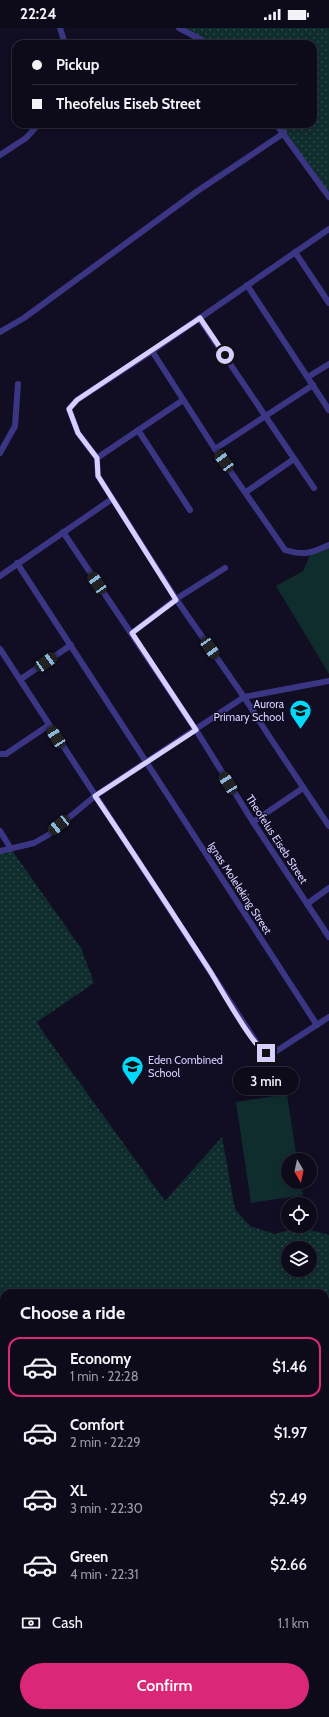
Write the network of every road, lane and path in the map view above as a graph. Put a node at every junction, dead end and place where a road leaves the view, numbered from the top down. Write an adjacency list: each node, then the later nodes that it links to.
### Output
1 (60, 28): 3 (street)
2 (179, 28): 4 (street)
3 (64, 40)
4 (202, 40)
5 (35, 128): 8 (street)
6 (280, 128): 7 (street)
7 (284, 133): 9 (street); 15 (street)
8 (0, 155)
9 (329, 197)
10 (329, 229): 11 (street)
11 (295, 252): 12 (street); 13 (street)
12 (247, 285): 14 (street); 18 (street)
13 (329, 303)
14 (200, 318): 16 (street); 23 (street)
15 (0, 332)
16 (152, 351): 21 (street); 27 (street)
17 (329, 364): 18 (street)
18 (308, 378): 20 (street)
19 (18, 384): 26 (street)
20 (313, 385): 22 (street); 23 (street)
21 (183, 400): 24 (street); 25 (street)
22 (329, 410)
23 (265, 416): 25 (street); 28 (street)
24 (138, 430): 27 (street); 32 (street)
25 (215, 449): 30 (street)
26 (0, 453)
27 (97, 458): 31 (street)
28 (294, 459): 29 (street); 30 (street)
29 (314, 488)
30 (246, 492): 34 (street)
31 (112, 498): 33 (street); 38 (street)
32 (190, 510)
33 (63, 532): 35 (street); 39 (street, Theofelus Eiseb Street)
34 (329, 545)
35 (18, 563): 37 (street); 40 (street, Ignas Moleleking Street)
36 (225, 568): 38 (street)
37 (0, 576)
38 (176, 600): 39 (street); 44 (street)
39 (132, 633): 46 (street, Theofelus Eiseb Street)
40 (71, 645): 42 (street); 48 (street, Ignas Moleleking Street)
41 (0, 649): 42 (street)
42 (21, 679): 45 (street)
43 (329, 681): 44 (street)
44 (244, 697): 46 (street); 49 (street)
45 (49, 725): 47 (street); 50 (street)
46 (196, 730): 48 (street); 51 (street, Theofelus Eiseb Street)
47 (0, 754)
48 (147, 762): 50 (street); 60 (street, Ignas Moleleking Street)
49 (303, 788): 51 (street); 52 (street)
50 (95, 796): 54 (street); 60 (street)
51 (253, 822): 57 (street, Theofelus Eiseb Street)
52 (329, 826)
53 (0, 831): 54 (street)
54 (11, 849): 55 (street)
55 (0, 851)
56 (329, 888): 57 (street)
57 (307, 904): 58 (street, Theofelus Eiseb Street)
58 (329, 937)
59 (329, 1017): 60 (street)
60 (317, 1025)

